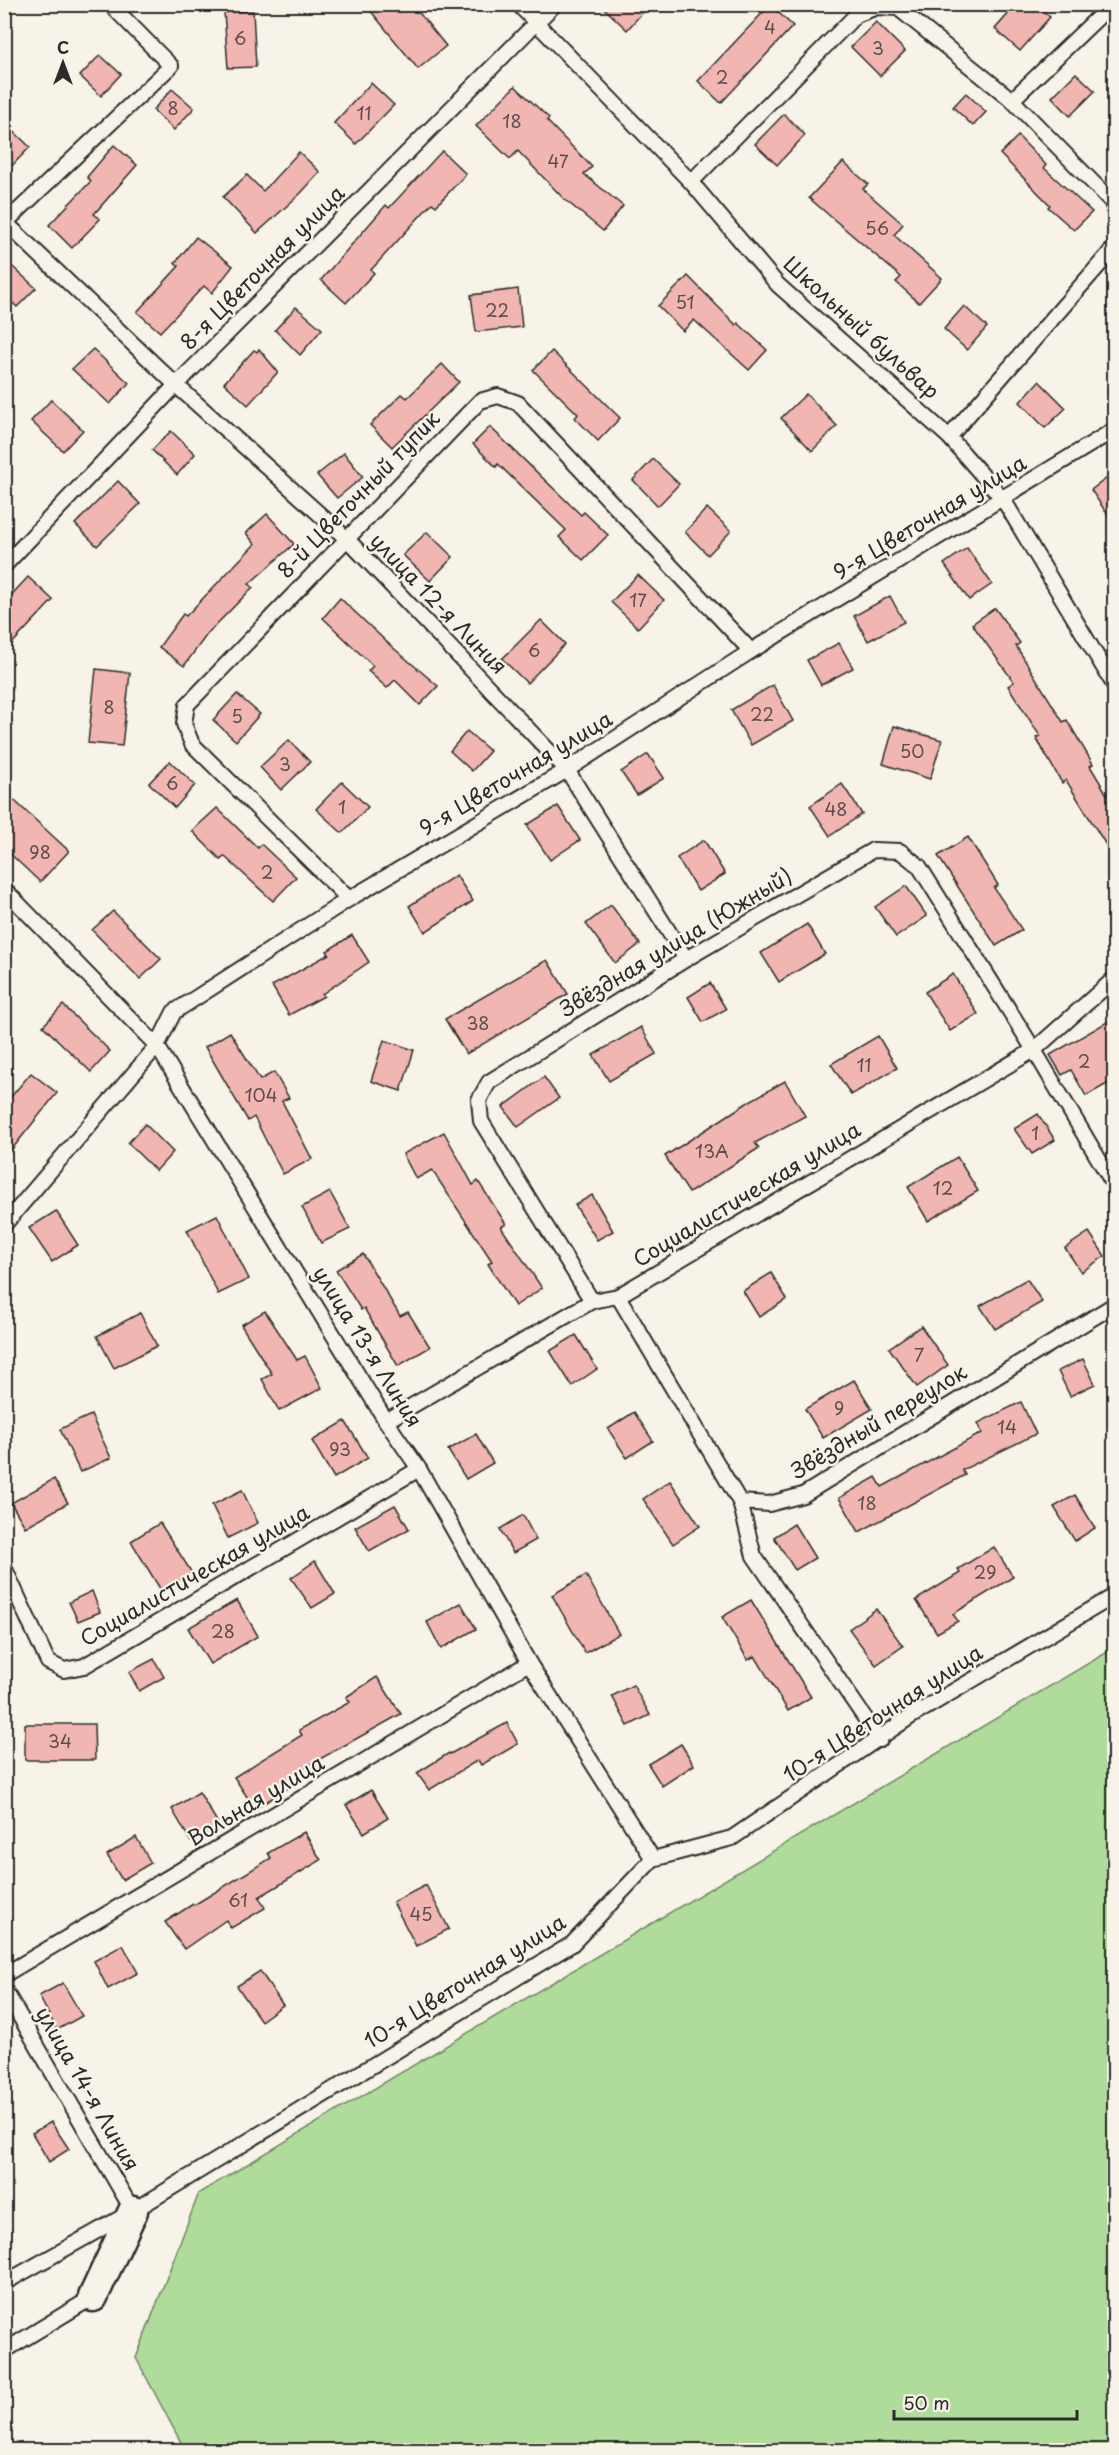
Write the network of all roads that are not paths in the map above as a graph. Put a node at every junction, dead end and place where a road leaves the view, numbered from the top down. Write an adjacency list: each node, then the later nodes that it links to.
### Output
1 (110, 4): 9 (lane)
2 (518, 4): 5 (lane, Школьный бульвар)
3 (555, 4): 5 (lane, 8-я Цветочная улица)
4 (1112, 4): 6 (lane)
5 (538, 23): 7 (lane, Школьный бульвар); 11 (lane, 8-я Цветочная улица)
6 (1012, 100): 7 (lane); 8 (lane)
7 (691, 182): 13 (lane, Школьный бульвар)
8 (1114, 208)
9 (5, 223): 11 (lane, улица 12-я Линия)
10 (1114, 248): 13 (lane)
11 (176, 385): 15 (lane, улица 12-я Линия); 16 (lane, 8-я Цветочная улица)
12 (1114, 430): 14 (lane, 9-я Цветочная улица)
13 (949, 436): 14 (lane, Школьный бульвар)
14 (1003, 499): 17 (lane, 9-я Цветочная улица); 18 (lane, Школьный бульвар)
15 (346, 538): 17 (lane, 8-й Цветочный тупик); 19 (lane, улица 12-я Линия); 21 (lane, 8-й Цветочный тупик)
16 (4, 566)
17 (751, 651): 19 (lane, 9-я Цветочная улица)
18 (1114, 685)
19 (567, 770): 21 (lane, 9-я Цветочная улица); 22 (lane, улица 12-я Линия)
20 (4, 889): 24 (lane, улица 13-я Линия)
21 (349, 899): 24 (lane, 9-я Цветочная улица)
22 (686, 958): 25 (lane, Звёздная улица (Южный)); 29 (lane, Звёздная улица (Южный))
23 (1114, 979): 25 (lane, Социалистическая улица)
24 (157, 1046): 27 (lane, 9-я Цветочная улица); 31 (lane, улица 13-я Линия)
25 (1034, 1050): 26 (lane); 28 (lane, Социалистическая улица)
26 (1114, 1185)
27 (4, 1225)
28 (618, 1296): 29 (lane, Социалистическая улица); 33 (lane)
29 (592, 1301): 31 (lane, Социалистическая улица)
30 (1114, 1305): 33 (lane, Звёздный переулок)
31 (386, 1421): 32 (lane, улица 13-я Линия)
32 (419, 1469): 34 (lane, Социалистическая улица); 36 (lane, улица 13-я Линия)
33 (740, 1502): 37 (lane)
34 (4, 1567)
35 (1114, 1596): 37 (lane, 10-я Цветочная улица)
36 (529, 1663): 38 (lane, улица 13-я Линия); 39 (lane, Вольная улица)
37 (880, 1740): 38 (lane, 10-я Цветочная улица)
38 (653, 1859): 41 (lane, 10-я Цветочная улица)
39 (4, 1975)
40 (4, 1989): 41 (lane, улица 14-я Линия)
41 (134, 2211): 42 (lane, 10-я Цветочная улица); 43 (street)
42 (4, 2283)
43 (93, 2297): 44 (lane)
44 (4, 2351)

